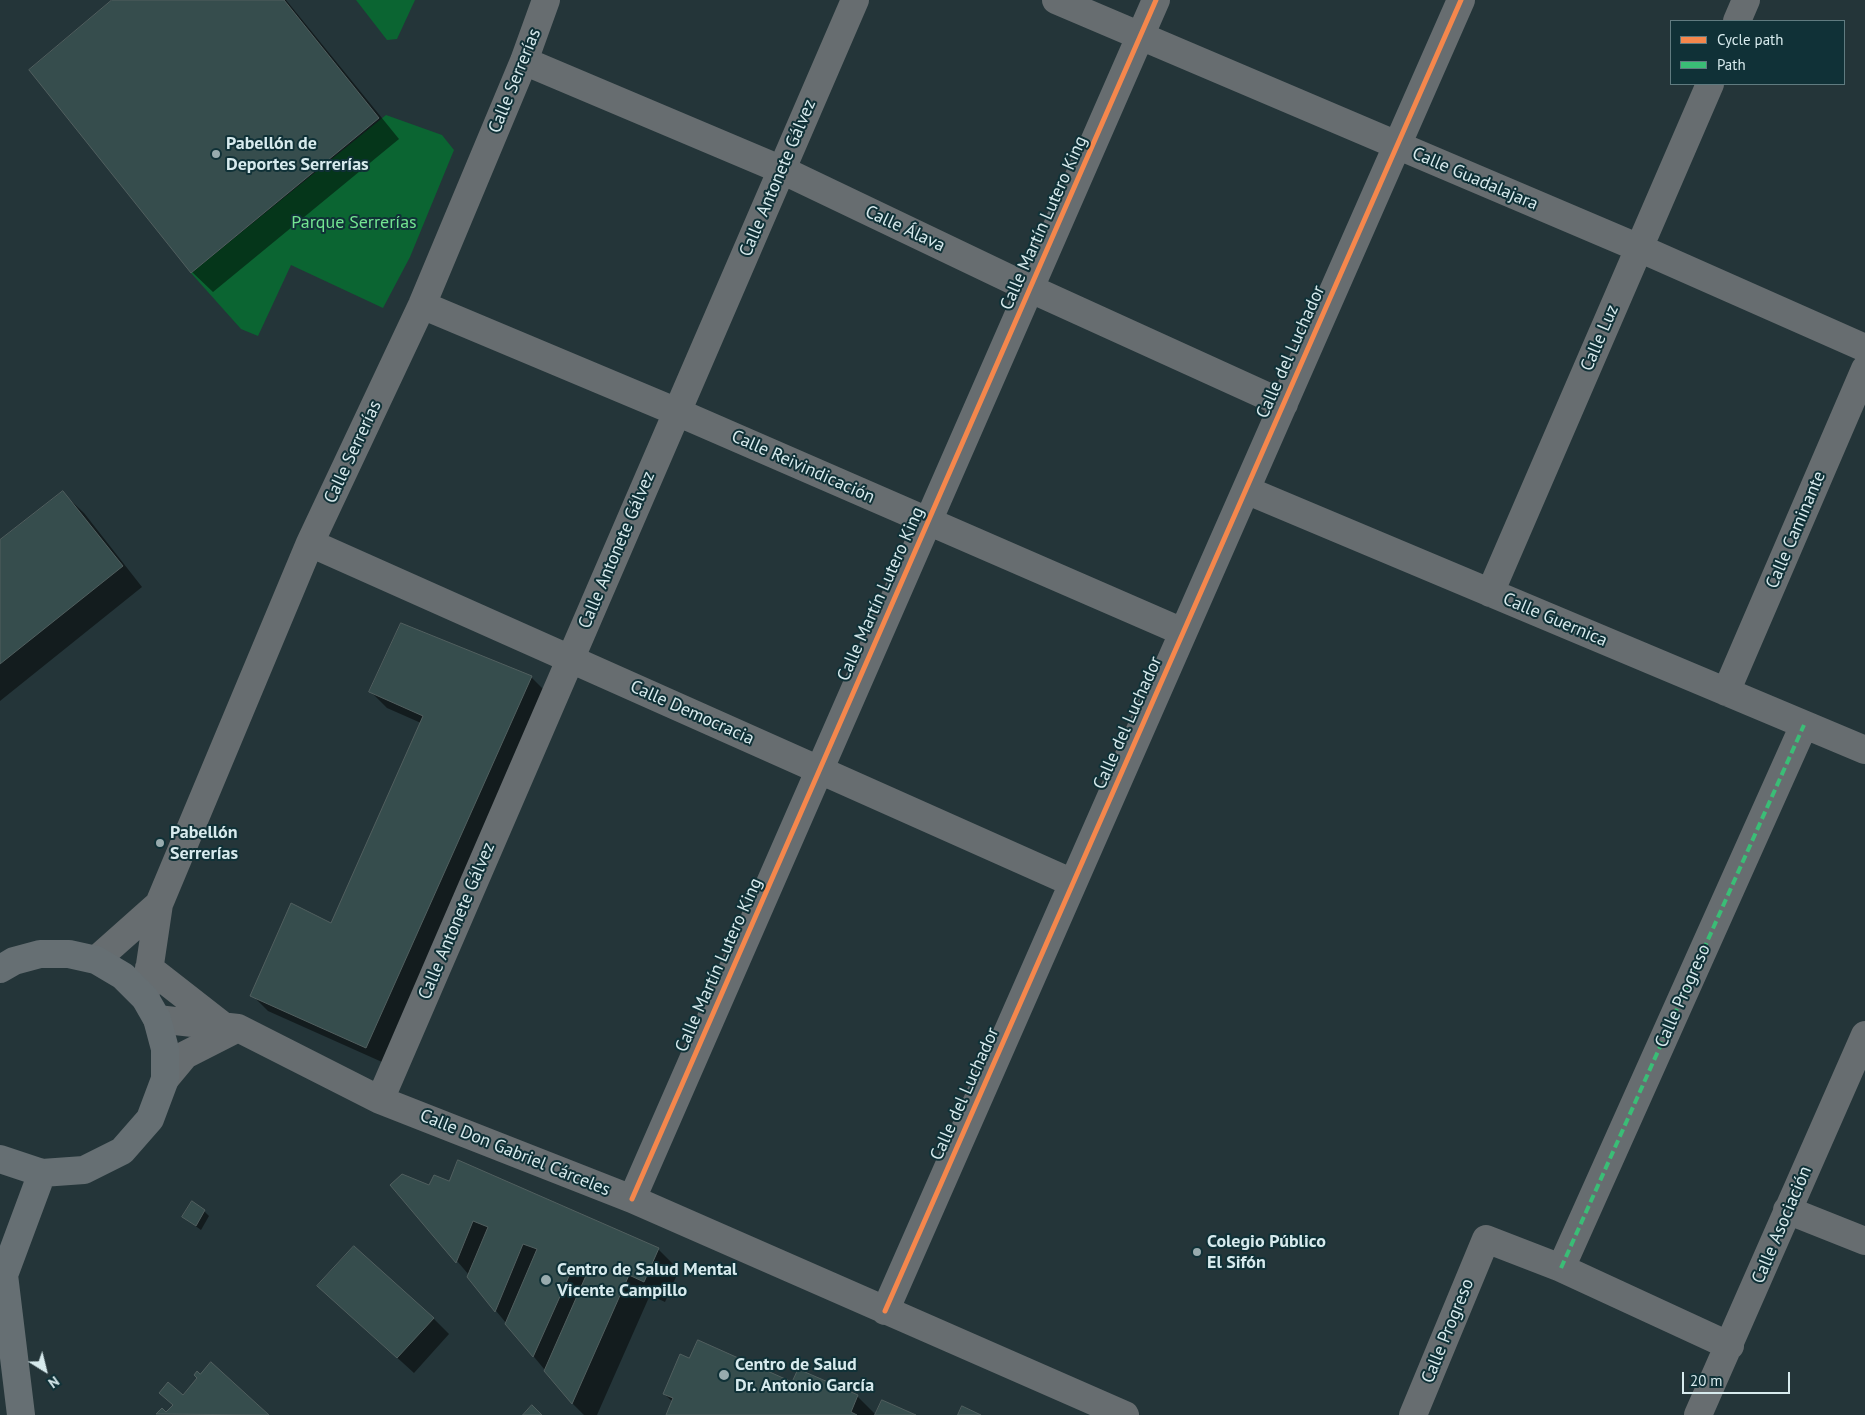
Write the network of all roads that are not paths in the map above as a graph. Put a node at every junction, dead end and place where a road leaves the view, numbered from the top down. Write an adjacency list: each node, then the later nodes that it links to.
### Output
1 (546, 0): 9 (street, Calle Serrerías)
2 (855, 0): 12 (street, Calle Antonete Gálvez)
3 (1056, 0): 8 (street, Calle Guadalajara)
4 (1156, 0): 8 (street, Calle Martín Lutero King)
5 (1461, 0): 11 (street, Calle del Luchador)
6 (1746, 0): 7 (street)
7 (1737, 20)
8 (1140, 36): 11 (street, Calle Guadalajara); 14 (street, Calle Martín Lutero King)
9 (524, 61): 12 (street, Calle Álava); 15 (street, Calle Serrerías)
10 (1710, 85): 13 (street, Calle Luz)
11 (1397, 146): 13 (street, Calle Guadalajara); 18 (street, Calle del Luchador)
12 (782, 170): 14 (street, Calle Álava); 19 (street, Calle Antonete Gálvez)
13 (1639, 248): 16 (street, Calle Guadalajara); 23 (street, Calle Luz)
14 (1031, 289): 18 (street, Calle Álava); 21 (street, Calle Martín Lutero King)
15 (422, 305): 19 (street, Calle Reivindicación); 22 (street, Calle Serrerías)
16 (1865, 348)
17 (1865, 369): 26 (street, Calle Caminante)
18 (1284, 404): 20 (street, Calle del Luchador)
19 (677, 412): 21 (street, Calle Reivindicación); 25 (street, Calle Antonete Gálvez)
20 (1246, 490): 23 (street, Calle Guernica); 24 (street, Calle del Luchador)
21 (928, 521): 24 (street, Calle Reivindicación); 29 (street, Calle Martín Lutero King)
22 (310, 543): 25 (street, Calle Democracia); 31 (street, Calle Serrerías)
23 (1490, 593): 26 (street, Calle Guernica)
24 (1183, 632): 30 (street, Calle del Luchador)
25 (570, 659): 29 (street, Calle Democracia); 39 (street, Calle Antonete Gálvez)
26 (1726, 692): 27 (street, Calle Guernica)
27 (1804, 725): 28 (street, Calle Guernica); 46 (street, Calle Progreso)
28 (1865, 750)
29 (820, 770): 30 (street, Calle Democracia); 42 (street, Calle Martín Lutero King)
30 (1073, 883): 47 (street, Calle del Luchador)
31 (159, 904): 33 (street); 34 (street)
32 (5, 960): 33 (main road)
33 (96, 960): 35 (main road)
34 (149, 968): 35 (street); 36 (street, Calle Don Gabriel Cárceles)
35 (151, 1008): 36 (street, Calle Don Gabriel Cárceles); 38 (main road)
36 (230, 1026): 38 (street); 39 (street, Calle Don Gabriel Cárceles)
37 (1865, 1035): 43 (street, Calle Asociación)
38 (164, 1079): 41 (main road)
39 (380, 1100): 42 (street, Calle Don Gabriel Cárceles)
40 (0, 1159): 41 (main road)
41 (42, 1173): 45 (main road)
42 (632, 1199): 47 (street, Calle Don Gabriel Cárceles)
43 (1787, 1210): 44 (street); 48 (street, Calle Asociación)
44 (1865, 1241)
45 (2, 1268): 50 (main road)
46 (1561, 1268): 48 (street, Calle Progreso); 51 (street, Calle Progreso)
47 (885, 1311): 49 (street, Calle Don Gabriel Cárceles)
48 (1730, 1346): 52 (street, Calle Asociación)
49 (1108, 1412)
50 (21, 1415)
51 (1413, 1415)
52 (1698, 1415)

